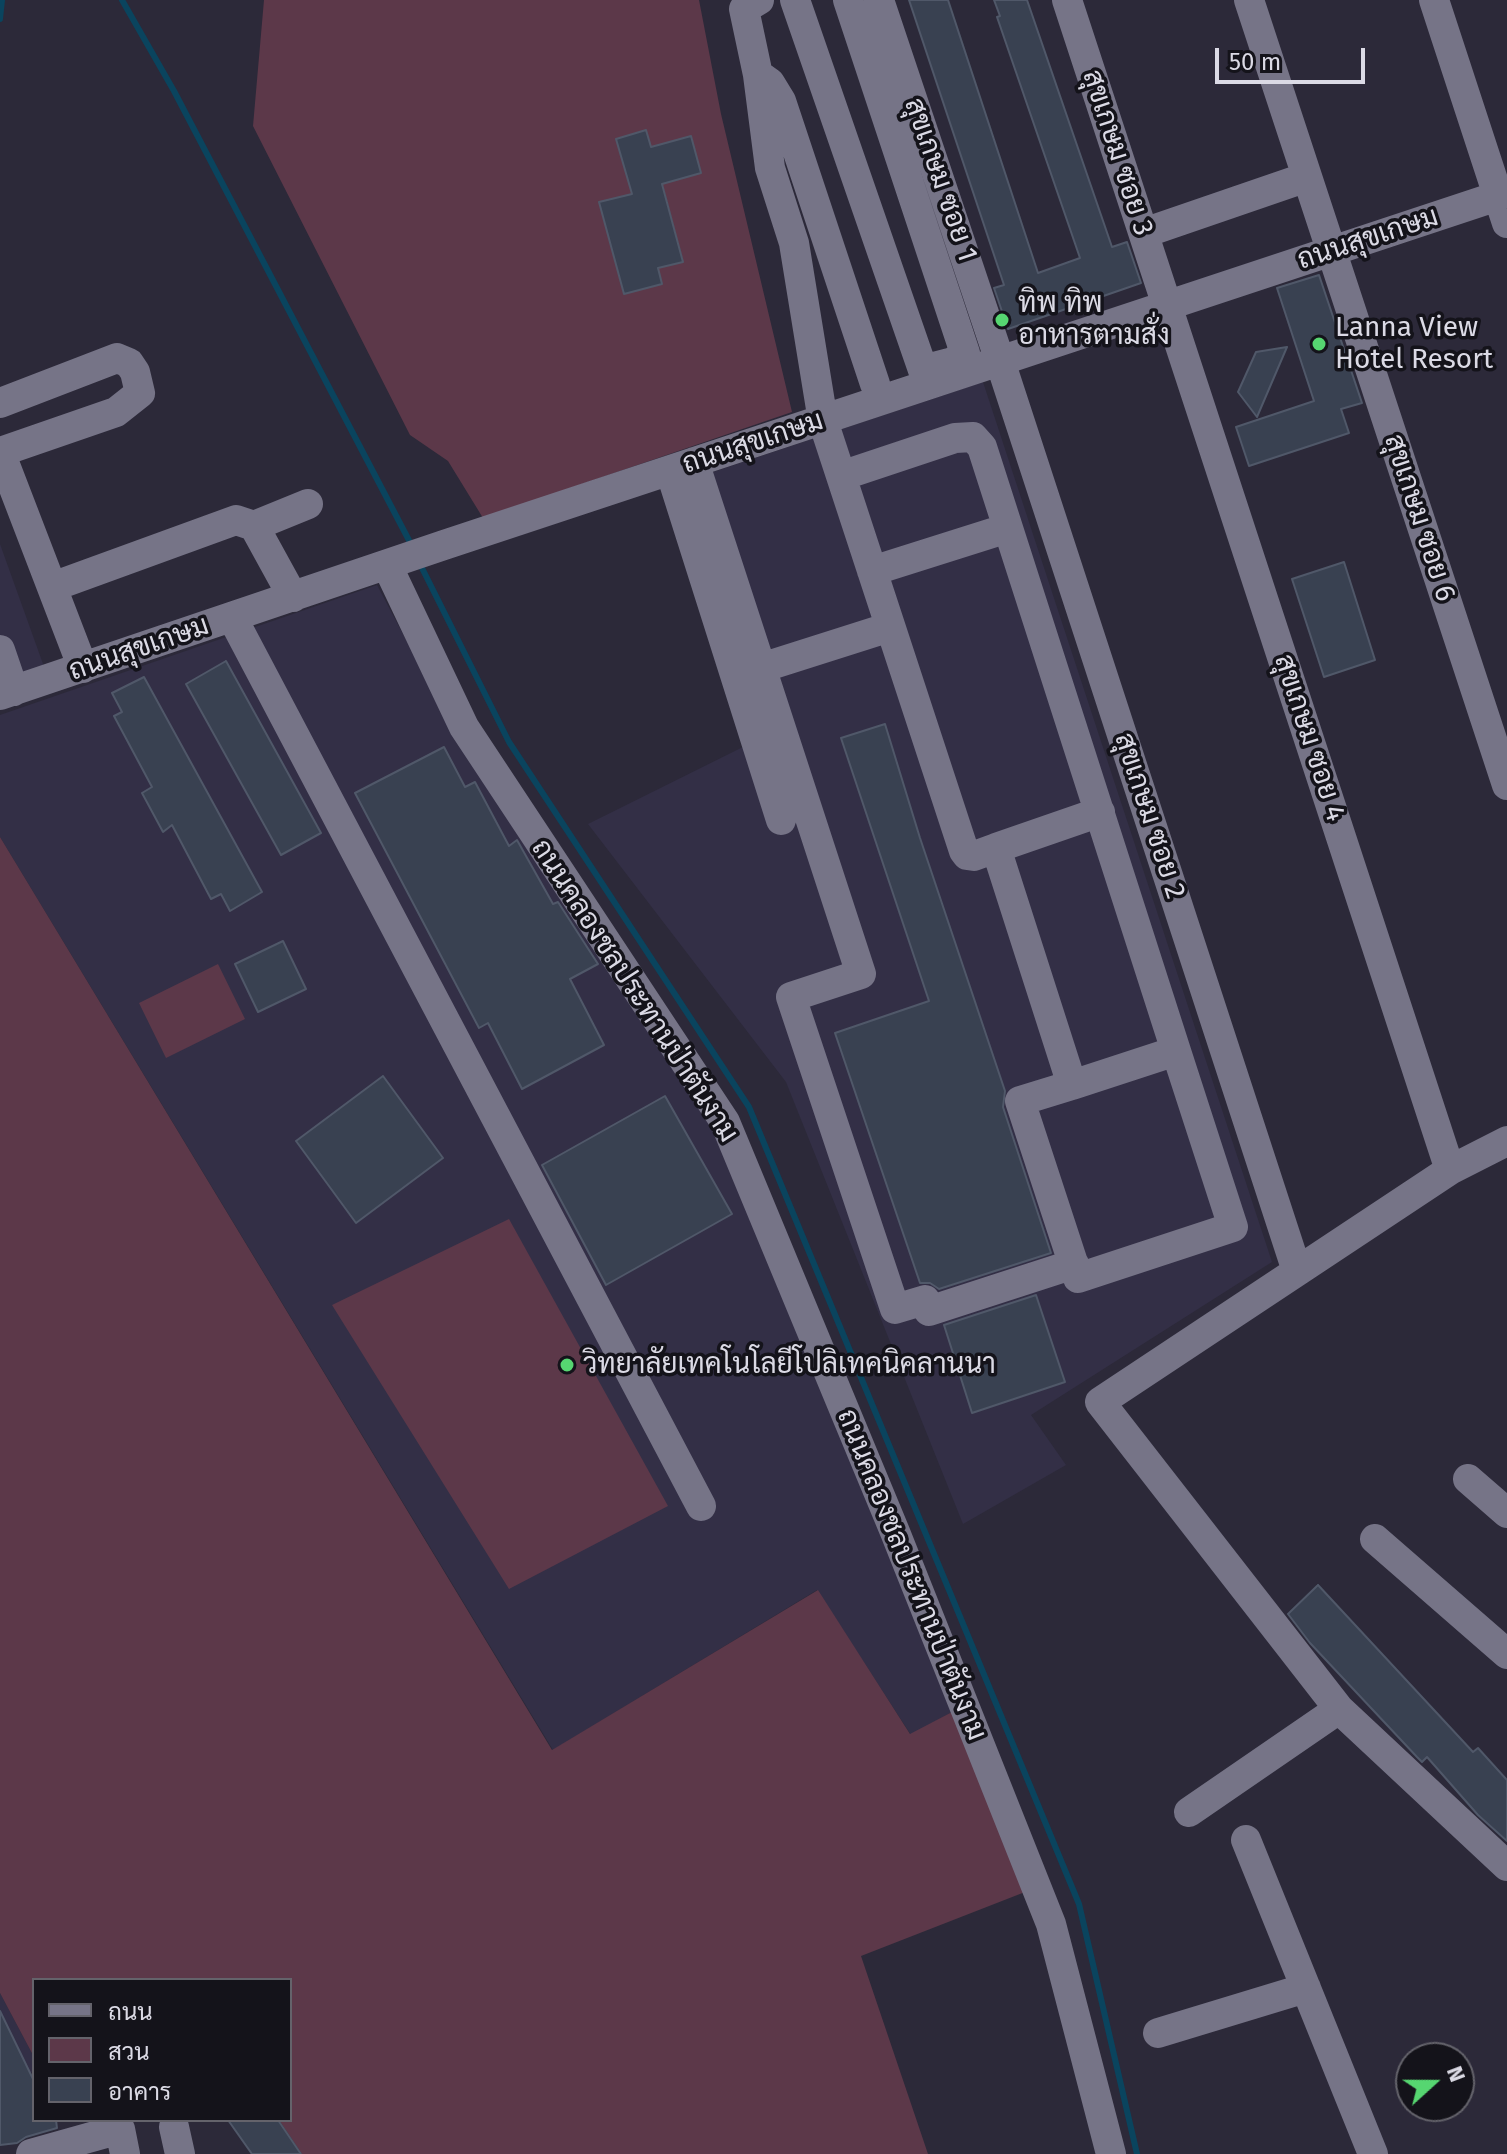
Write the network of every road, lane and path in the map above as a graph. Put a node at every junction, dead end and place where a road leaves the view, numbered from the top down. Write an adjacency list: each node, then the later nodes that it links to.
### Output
1 (759, 0): 9 (street)
2 (795, 0): 8 (street)
3 (848, 0): 16 (street)
4 (879, 0): 15 (street, สุขเกษม ซอย 1)
5 (1067, 0): 12 (street, สุขเกษม ซอย 3)
6 (1249, 0): 10 (street, สุขเกษม ซอย 6)
7 (1434, 0): 11 (street)
8 (826, 88): 9 (street); 16 (street)
9 (771, 105): 17 (street); 19 (street)
10 (1307, 177): 12 (street); 13 (street, สุขเกษม ซอย 6)
11 (1504, 204): 13 (street, ถนนสุขเกษม)
12 (1144, 233): 14 (street, สุขเกษม ซอย 3)
13 (1331, 252): 14 (street, ถนนสุขเกษม); 36 (street, สุขเกษม ซอย 6)
14 (1168, 305): 15 (street, ถนนสุขเกษม); 43 (street, สุขเกษม ซอย 4)
15 (1000, 361): 19 (street, ถนนสุขเกษม); 45 (street, สุขเกษม ซอย 2)
16 (923, 370): 17 (street)
17 (875, 384): 19 (street)
18 (0, 403): 20 (street)
19 (821, 410): 21 (street, ถนนสุขเกษม); 22 (street)
20 (0, 452): 28 (street)
21 (682, 466): 26 (street, ถนนสุขเกษม); 34 (street); 38 (street)
22 (841, 476): 25 (street); 27 (street)
23 (308, 504): 24 (street)
24 (254, 526): 28 (street); 29 (street)
25 (1008, 528): 27 (street); 37 (street)
26 (387, 565): 29 (street, ถนนสุขเกษม); 59 (street, ถนนคลองชลประทานป่าตันงาม)
27 (872, 571): 31 (street)
28 (52, 587): 33 (street)
29 (293, 597): 30 (street, ถนนสุขเกษม)
30 (232, 617): 33 (street, ถนนสุขเกษม); 47 (street)
31 (890, 627): 34 (street); 39 (street)
32 (0, 650): 35 (street)
33 (83, 668): 35 (street, ถนนสุขเกษม)
34 (761, 668): 44 (street)
35 (7, 693)
36 (1507, 785)
37 (1100, 812): 39 (street); 40 (street)
38 (781, 820)
39 (996, 848): 41 (street)
40 (1176, 1051): 41 (street); 44 (street)
41 (1072, 1085): 44 (street)
42 (1507, 1141): 43 (street)
43 (1450, 1170): 45 (street)
44 (1074, 1264)
45 (1297, 1271): 51 (street)
46 (1468, 1479): 48 (street)
47 (701, 1506)
48 (1507, 1513)
49 (1375, 1539): 50 (street)
50 (1507, 1654)
51 (1339, 1709): 52 (street); 54 (street)
52 (1189, 1812)
53 (1246, 1840): 55 (street)
54 (1507, 1866)
55 (1306, 1988): 56 (street); 60 (street)
56 (1158, 2033)
57 (31, 2154): 58 (street)
58 (125, 2154)
59 (1111, 2154)
60 (1373, 2154)

